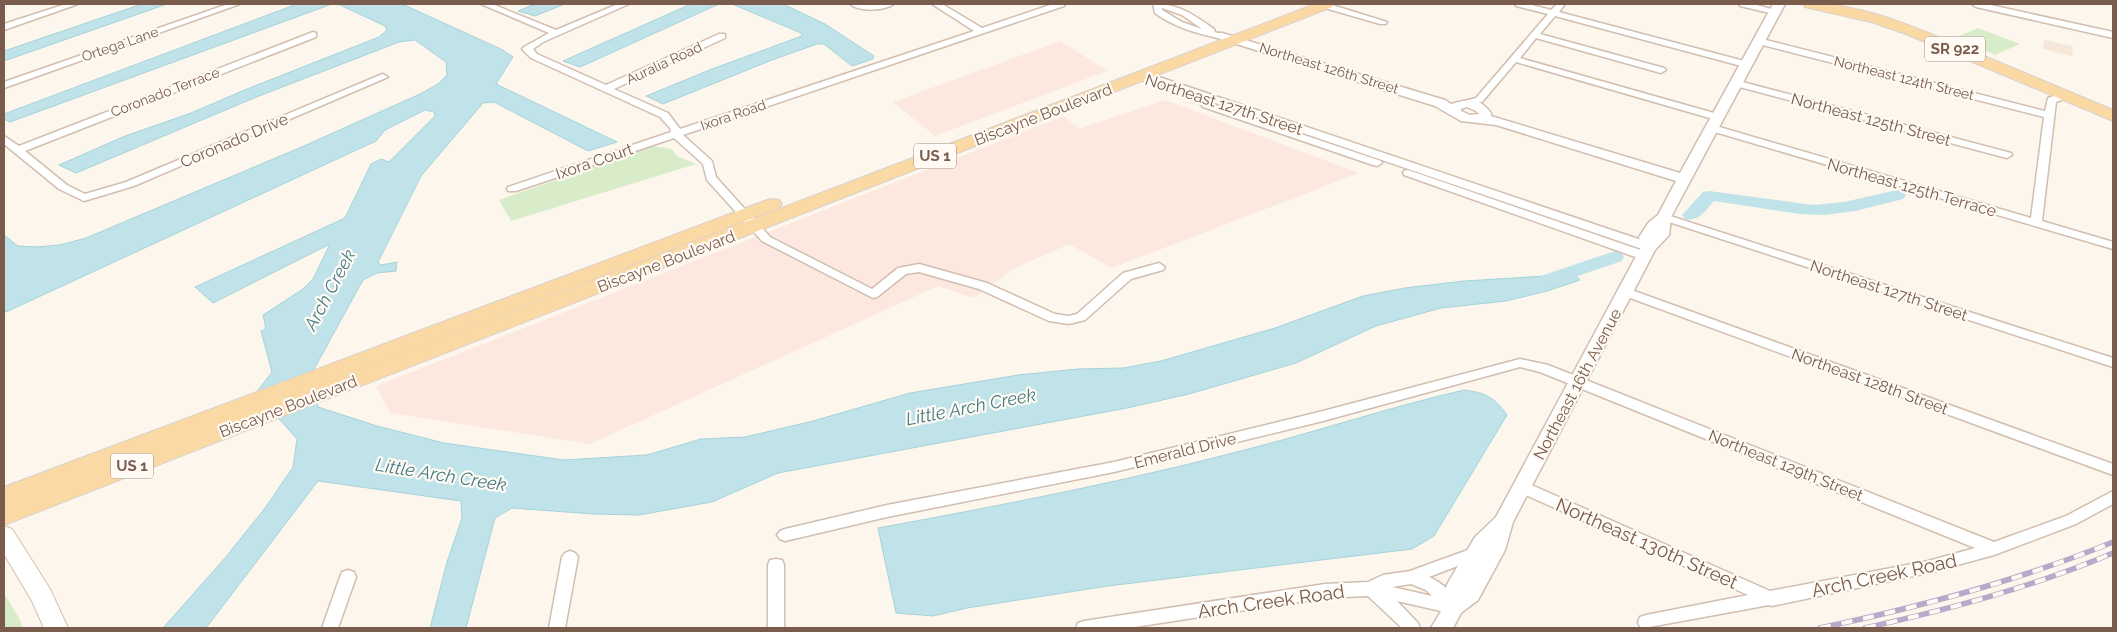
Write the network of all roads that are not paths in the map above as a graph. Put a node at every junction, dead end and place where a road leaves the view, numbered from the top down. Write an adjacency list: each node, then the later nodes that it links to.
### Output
1 (74, 4): 21 (street)
2 (236, 4): 39 (street, Ortega Lane)
3 (485, 4): 23 (street)
4 (625, 4): 23 (street)
5 (854, 4): 6 (street)
6 (890, 4)
7 (936, 4): 22 (street)
8 (1061, 4): 22 (street, Ixora Road)
9 (1157, 4): 25 (street)
10 (1299, 4): 25 (main road, Biscayne Boulevard / US 1)
11 (1321, 4): 12 (street)
12 (1326, 4): 20 (street); 29 (main road, Biscayne Boulevard / US 1)
13 (1519, 4): 19 (street)
14 (1561, 4): 19 (street)
15 (1743, 4): 18 (street)
16 (1810, 4): 42 (main road, SR 922)
17 (1976, 4): 27 (street)
18 (1777, 8): 30 (street, Northeast 16th Avenue)
19 (1553, 13): 26 (street); 33 (street)
20 (1383, 22)
21 (4, 27)
22 (979, 30): 48 (street, Ixora Road)
23 (556, 32): 40 (street)
24 (313, 34): 50 (street, Coronado Terrace)
25 (1218, 35): 29 (street, Northeast 126th Street); 31 (main road, Biscayne Boulevard / US 1)
26 (1534, 35): 32 (street); 34 (street)
27 (2113, 35)
28 (722, 36): 40 (street, Auralia Road)
29 (1235, 39): 37 (main road, Biscayne Boulevard / US 1); 43 (street, Northeast 126th Street)
30 (1758, 41): 33 (street, Northeast 16th Avenue); 44 (street, Northeast 124th Street)
31 (1156, 58): 35 (main road, Biscayne Boulevard / US 1); 37 (main road)
32 (1514, 59): 43 (street); 47 (street)
33 (1745, 64): 38 (street, Northeast 16th Avenue)
34 (1661, 70)
35 (1117, 73): 41 (main road); 58 (main road, Biscayne Boulevard / US 1)
36 (383, 77): 50 (street, Coronado Drive)
37 (1138, 77): 41 (main road, Biscayne Boulevard / US 1); 52 (street, Northeast 127th Street); 53 (street, Northeast 127th Street)
38 (1735, 83): 47 (street, Northeast 16th Avenue); 51 (street, Northeast 125th Street)
39 (4, 85)
40 (606, 89): 48 (street)
41 (1102, 91): 58 (main road, Biscayne Boulevard / US 1)
42 (2066, 95): 44 (street); 45 (main road, SR 922)
43 (1471, 111): 46 (street, Northeast 126th Street)
44 (2049, 115): 59 (street)
45 (2113, 116)
46 (1498, 121): 54 (street, Northeast 126th Street)
47 (1714, 122): 54 (street, Northeast 16th Avenue); 59 (street, Northeast 125th Terrace)
48 (676, 134): 55 (street, Ixora Court); 58 (street)
49 (4, 139): 50 (street)
50 (18, 150)
51 (2007, 155)
52 (1421, 167): 53 (street); 56 (street, Northeast 127th Street)
53 (1406, 173): 56 (street, Northeast 127th Street)
54 (1684, 179): 57 (street, Northeast 16th Avenue)
55 (512, 189)
56 (1520, 208): 61 (street, Northeast 127th Street)
57 (1664, 217): 61 (street, Northeast 16th Avenue); 64 (street, Northeast 127th Street)
58 (748, 221): 62 (street); 66 (main road, Biscayne Boulevard / US 1)
59 (2036, 223): 60 (street, Northeast 125th Terrace)
60 (2113, 246)
61 (1647, 251): 63 (street, Northeast 16th Avenue)
62 (1159, 267)
63 (1626, 292): 65 (street, Northeast 16th Avenue); 67 (street, Northeast 128th Street)
64 (2113, 363)
65 (1578, 382): 68 (street, Northeast 16th Avenue); 74 (street, Emerald Drive); 75 (street, Northeast 129th Street)
66 (257, 409): 69 (main road, Biscayne Boulevard / US 1); 71 (main road, Biscayne Boulevard / US 1)
67 (2113, 470)
68 (1522, 487): 72 (street, Northeast 16th Avenue); 82 (street, Northeast 130th Street)
69 (4, 497)
70 (2113, 497): 75 (street, Arch Creek Road)
71 (4, 516)
72 (1503, 522): 76 (street, Northeast 16th Avenue); 83 (street, Northeast 16th Avenue)
73 (4, 535): 85 (main road)
74 (785, 535)
75 (1994, 549): 82 (street, Arch Creek Road)
76 (1476, 552): 79 (street, Arch Creek Road); 83 (street, Northeast 16th Avenue)
77 (570, 558): 87 (street)
78 (776, 565): 88 (street)
79 (1411, 576): 81 (street, Arch Creek Road); 83 (street)
80 (348, 577): 86 (street)
81 (1370, 589): 83 (street, Arch Creek Road); 89 (street, Arch Creek Road); 90 (street)
82 (1772, 599): 84 (street, Arch Creek Road)
83 (1454, 607): 91 (street, Northeast 16th Avenue)
84 (1646, 622)
85 (56, 628)
86 (330, 628)
87 (557, 628)
88 (776, 628)
89 (1084, 628)
90 (1412, 628)
91 (1442, 628)

